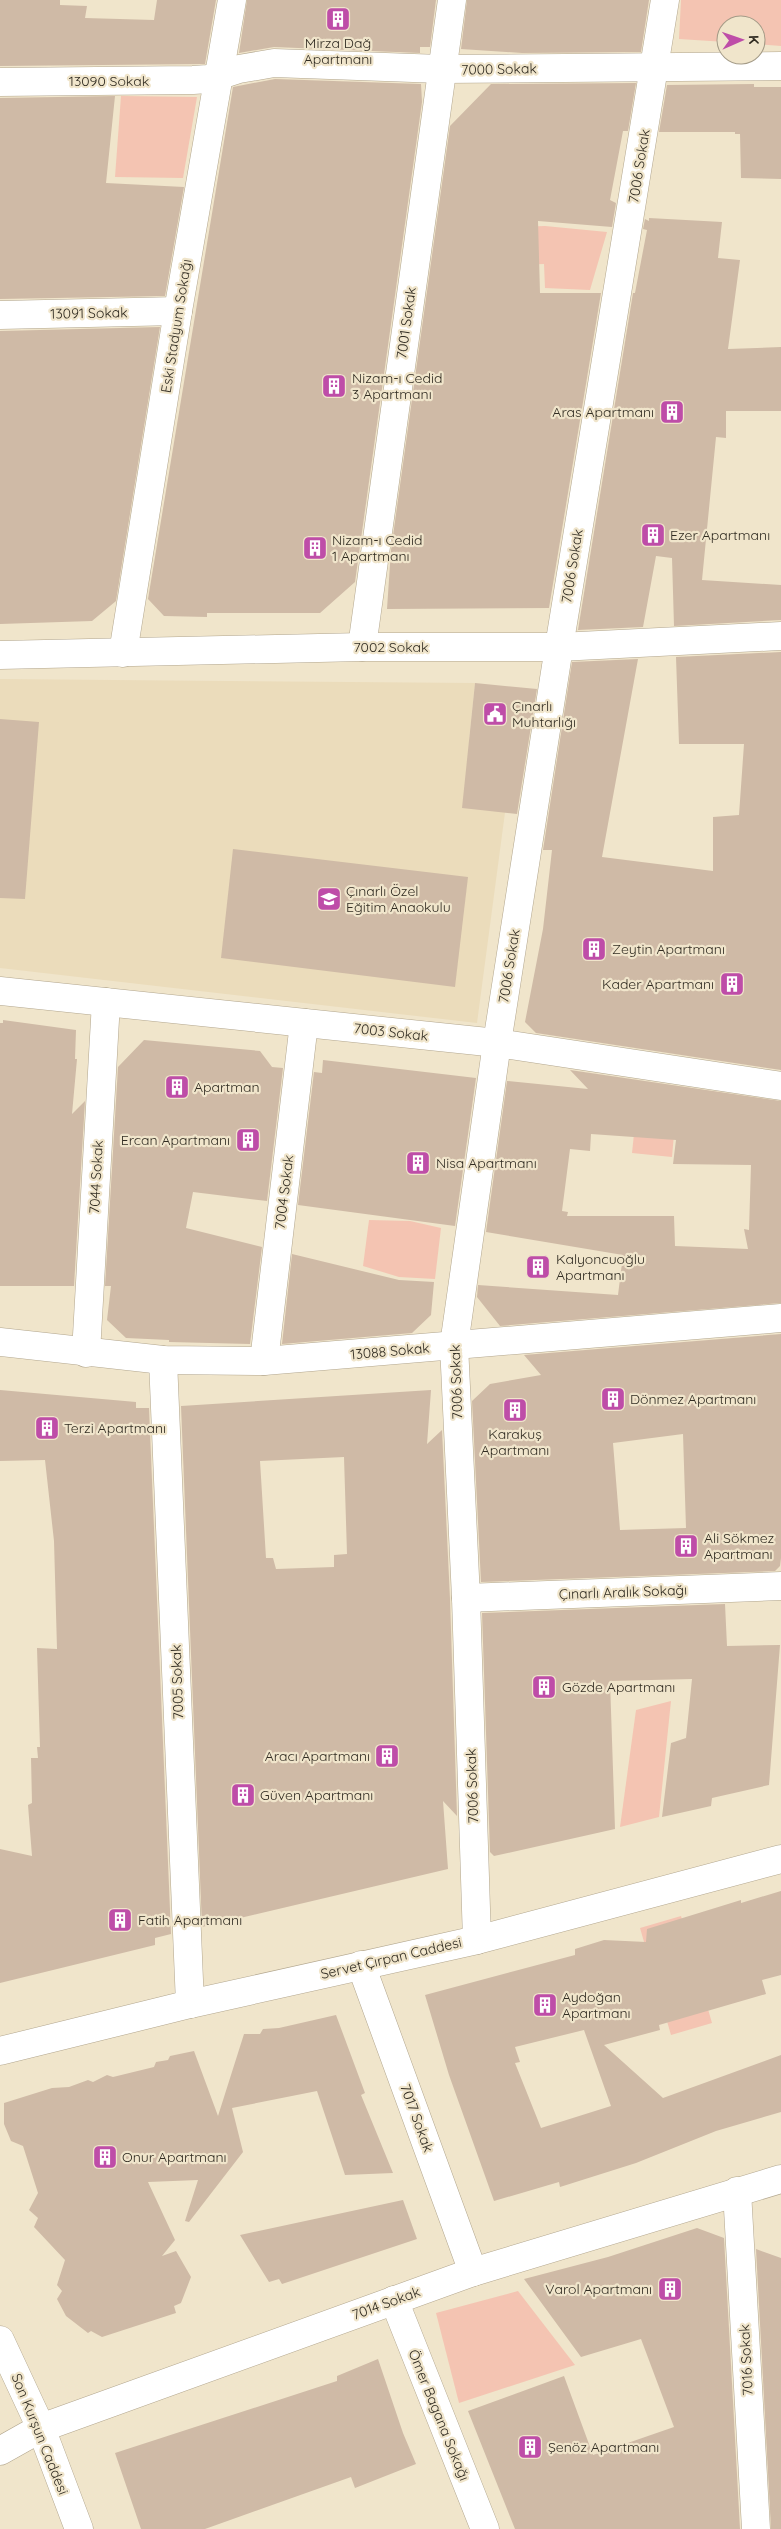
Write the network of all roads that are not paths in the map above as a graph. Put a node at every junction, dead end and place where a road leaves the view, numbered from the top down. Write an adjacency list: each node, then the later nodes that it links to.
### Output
1 (232, 0): 7 (street, Eski Stadyum Sokağı)
2 (452, 0): 6 (street, 7001 Sokak)
3 (665, 0): 4 (street, 7006 Sokak)
4 (656, 66): 5 (street, 7000 Sokak); 6 (street, 7000 Sokak); 13 (street, 7006 Sokak)
5 (781, 66)
6 (441, 69): 7 (street, 7000 Sokak); 12 (street, 7001 Sokak)
7 (219, 76): 8 (street, 13090 Sokak); 9 (street, Eski Stadyum Sokağı)
8 (0, 82)
9 (178, 311): 10 (street, 13091 Sokak); 14 (street, Eski Stadyum Sokağı)
10 (0, 315)
11 (781, 636): 13 (street, 7002 Sokak)
12 (362, 647): 13 (street, 7002 Sokak); 14 (street, 7002 Sokak)
13 (559, 647): 19 (street, 7006 Sokak)
14 (123, 652): 15 (street, 7002 Sokak)
15 (0, 655)
16 (0, 991): 17 (street, 7003 Sokak)
17 (106, 1002): 18 (street, 7003 Sokak); 24 (street, 7044 Sokak)
18 (304, 1023): 19 (street, 7003 Sokak); 26 (street, 7004 Sokak)
19 (497, 1043): 20 (street, 7003 Sokak); 23 (street, 7006 Sokak)
20 (781, 1086)
21 (781, 1318): 23 (street, 13088 Sokak)
22 (0, 1342): 24 (street, 13088 Sokak)
23 (454, 1346): 26 (street, 13088 Sokak); 28 (street, 7006 Sokak)
24 (86, 1352): 25 (street, 13088 Sokak)
25 (163, 1360): 26 (street, 13088 Sokak); 32 (street, 7005 Sokak)
26 (264, 1361)
27 (781, 1586): 28 (street, Çınarlı Aralık Sokağı)
28 (466, 1598): 30 (street, 7006 Sokak)
29 (781, 1859): 30 (street, Servet Çırpan Caddesi)
30 (476, 1940): 31 (street, Servet Çırpan Caddesi)
31 (361, 1965): 32 (street, Servet Çırpan Caddesi); 36 (street, 7017 Sokak)
32 (190, 2004): 33 (street, Servet Çırpan Caddesi)
33 (0, 2051)
34 (781, 2179): 35 (street, 7014 Sokak)
35 (737, 2191): 36 (street, 7014 Sokak); 43 (street, 7016 Sokak)
36 (473, 2272): 37 (street, 7014 Sokak)
37 (394, 2300): 39 (street, 7014 Sokak); 42 (street, Ömer Bagana Sokağı)
38 (0, 2340): 39 (street, Son Kurşun Caddesi)
39 (41, 2428): 40 (street, 7014 Sokak); 41 (street, Son Kurşun Caddesi)
40 (0, 2451)
41 (78, 2529)
42 (484, 2529)
43 (756, 2529)

